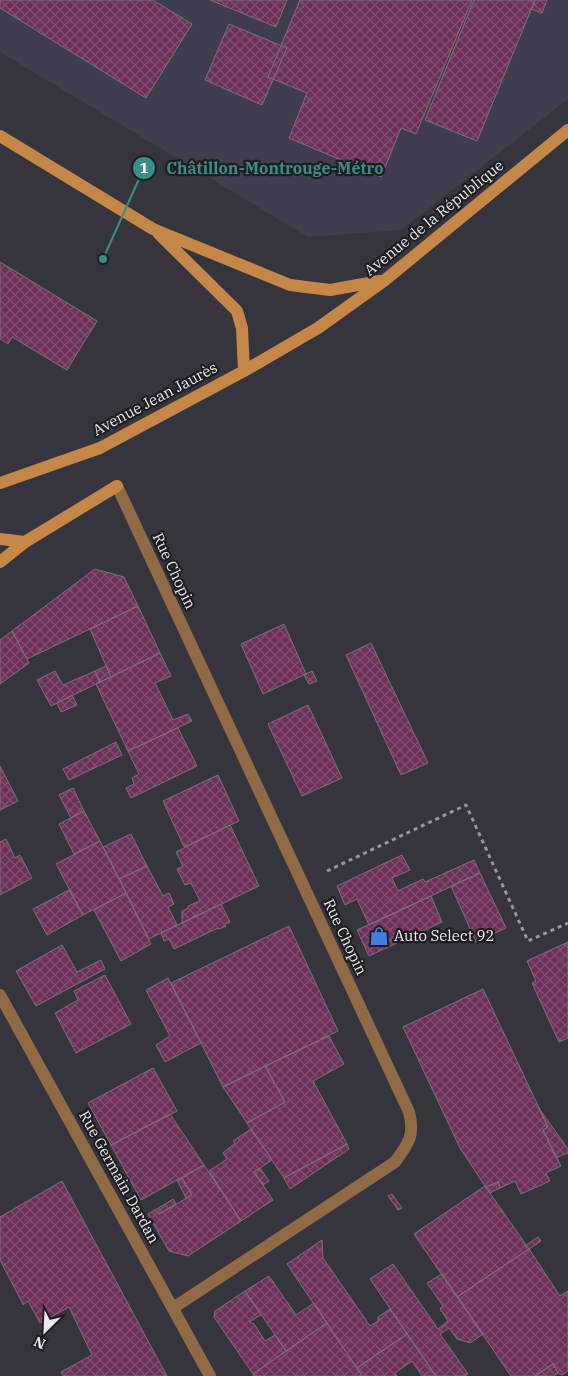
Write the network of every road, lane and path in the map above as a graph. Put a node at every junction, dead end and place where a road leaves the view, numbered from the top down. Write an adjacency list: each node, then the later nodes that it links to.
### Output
1 (568, 130): 4 (main road, Avenue de la République)
2 (0, 136): 3 (main road)
3 (153, 229): 4 (main road); 6 (main road)
4 (385, 280): 5 (main road, Avenue de la République)
5 (318, 328): 6 (main road, Avenue Jean Jaurès)
6 (244, 371): 7 (main road, Avenue Jean Jaurès)
7 (0, 483)
8 (117, 486): 10 (main road); 15 (street, Rue Chopin)
9 (0, 539): 10 (main road)
10 (25, 542): 11 (main road)
11 (0, 562)
12 (322, 874): 13 (path)
13 (568, 923)
14 (0, 995): 15 (street, Rue Germain Dardan)
15 (173, 1308): 16 (street, Rue Germain Dardan)
16 (210, 1376)

